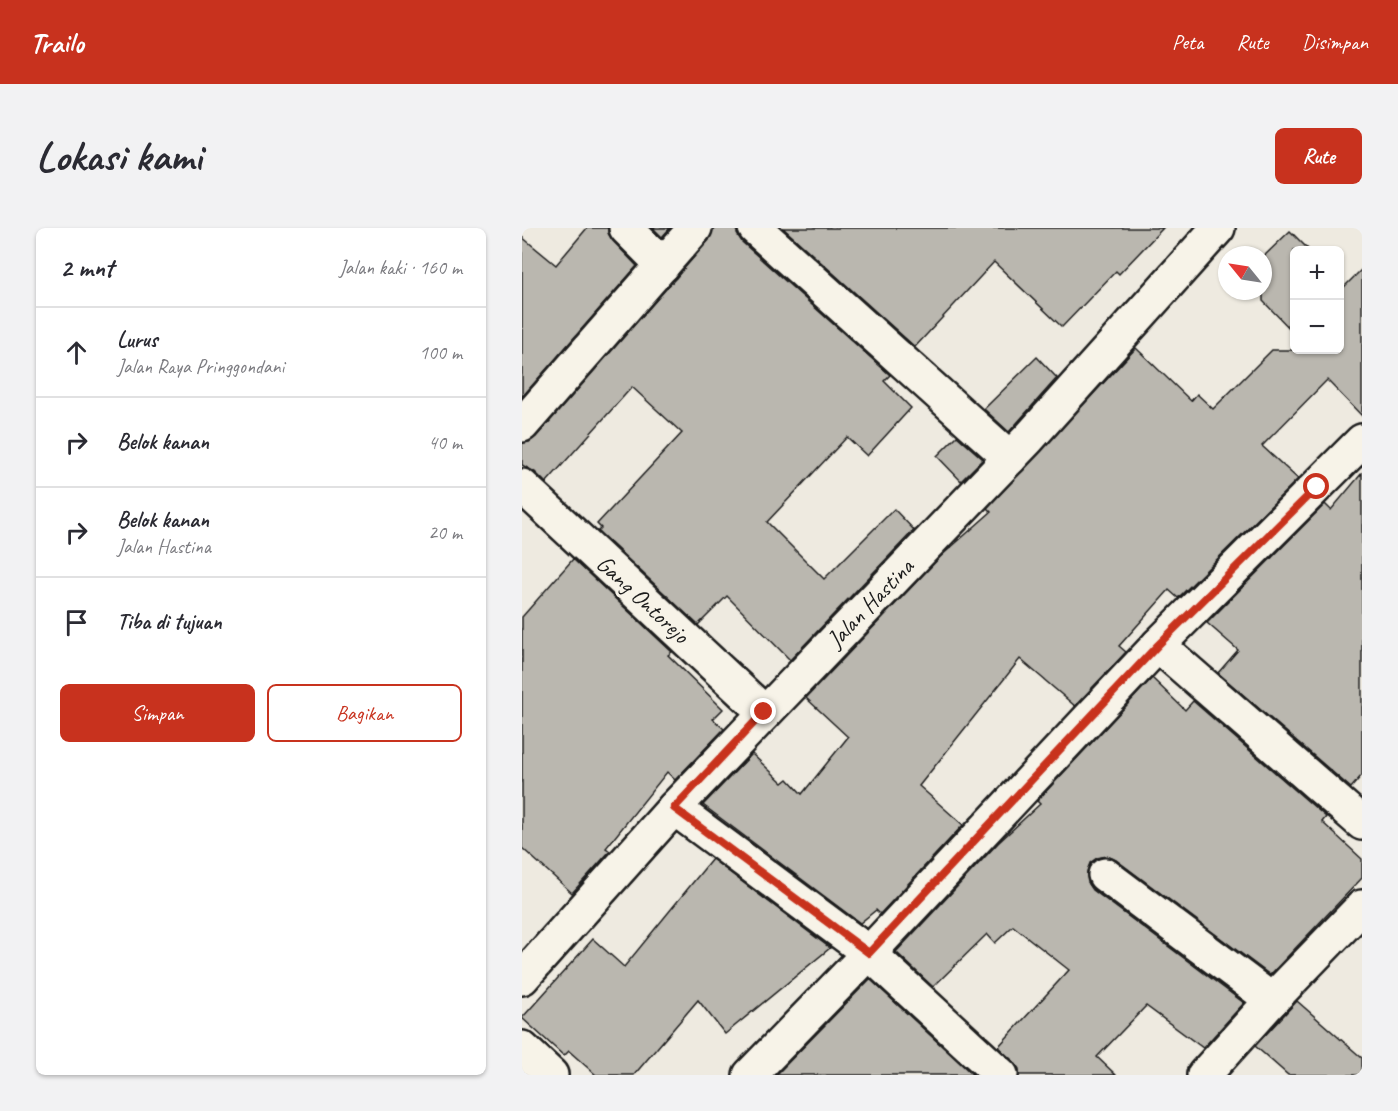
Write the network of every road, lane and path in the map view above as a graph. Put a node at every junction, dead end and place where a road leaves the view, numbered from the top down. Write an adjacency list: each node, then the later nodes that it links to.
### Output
1 (626, 228): 5 (street)
2 (695, 228): 5 (street)
3 (755, 228): 8 (street)
4 (1218, 228): 8 (street, Jalan Hastina)
5 (663, 265): 6 (street)
6 (522, 425)
7 (1362, 441): 10 (street)
8 (1010, 458): 11 (street, Jalan Hastina)
9 (522, 486): 11 (street, Gang Ontorejo)
10 (1158, 645): 13 (street); 16 (street)
11 (764, 712): 12 (street, Jalan Hastina)
12 (674, 808): 16 (street); 17 (street, Jalan Hastina)
13 (1362, 823)
14 (1105, 875): 18 (street)
15 (1362, 907): 18 (street)
16 (869, 953): 21 (street); 22 (street)
17 (522, 978)
18 (1272, 1000): 23 (street)
19 (522, 1048): 20 (street)
20 (551, 1075)
21 (750, 1075)
22 (1001, 1075)
23 (1204, 1075)

